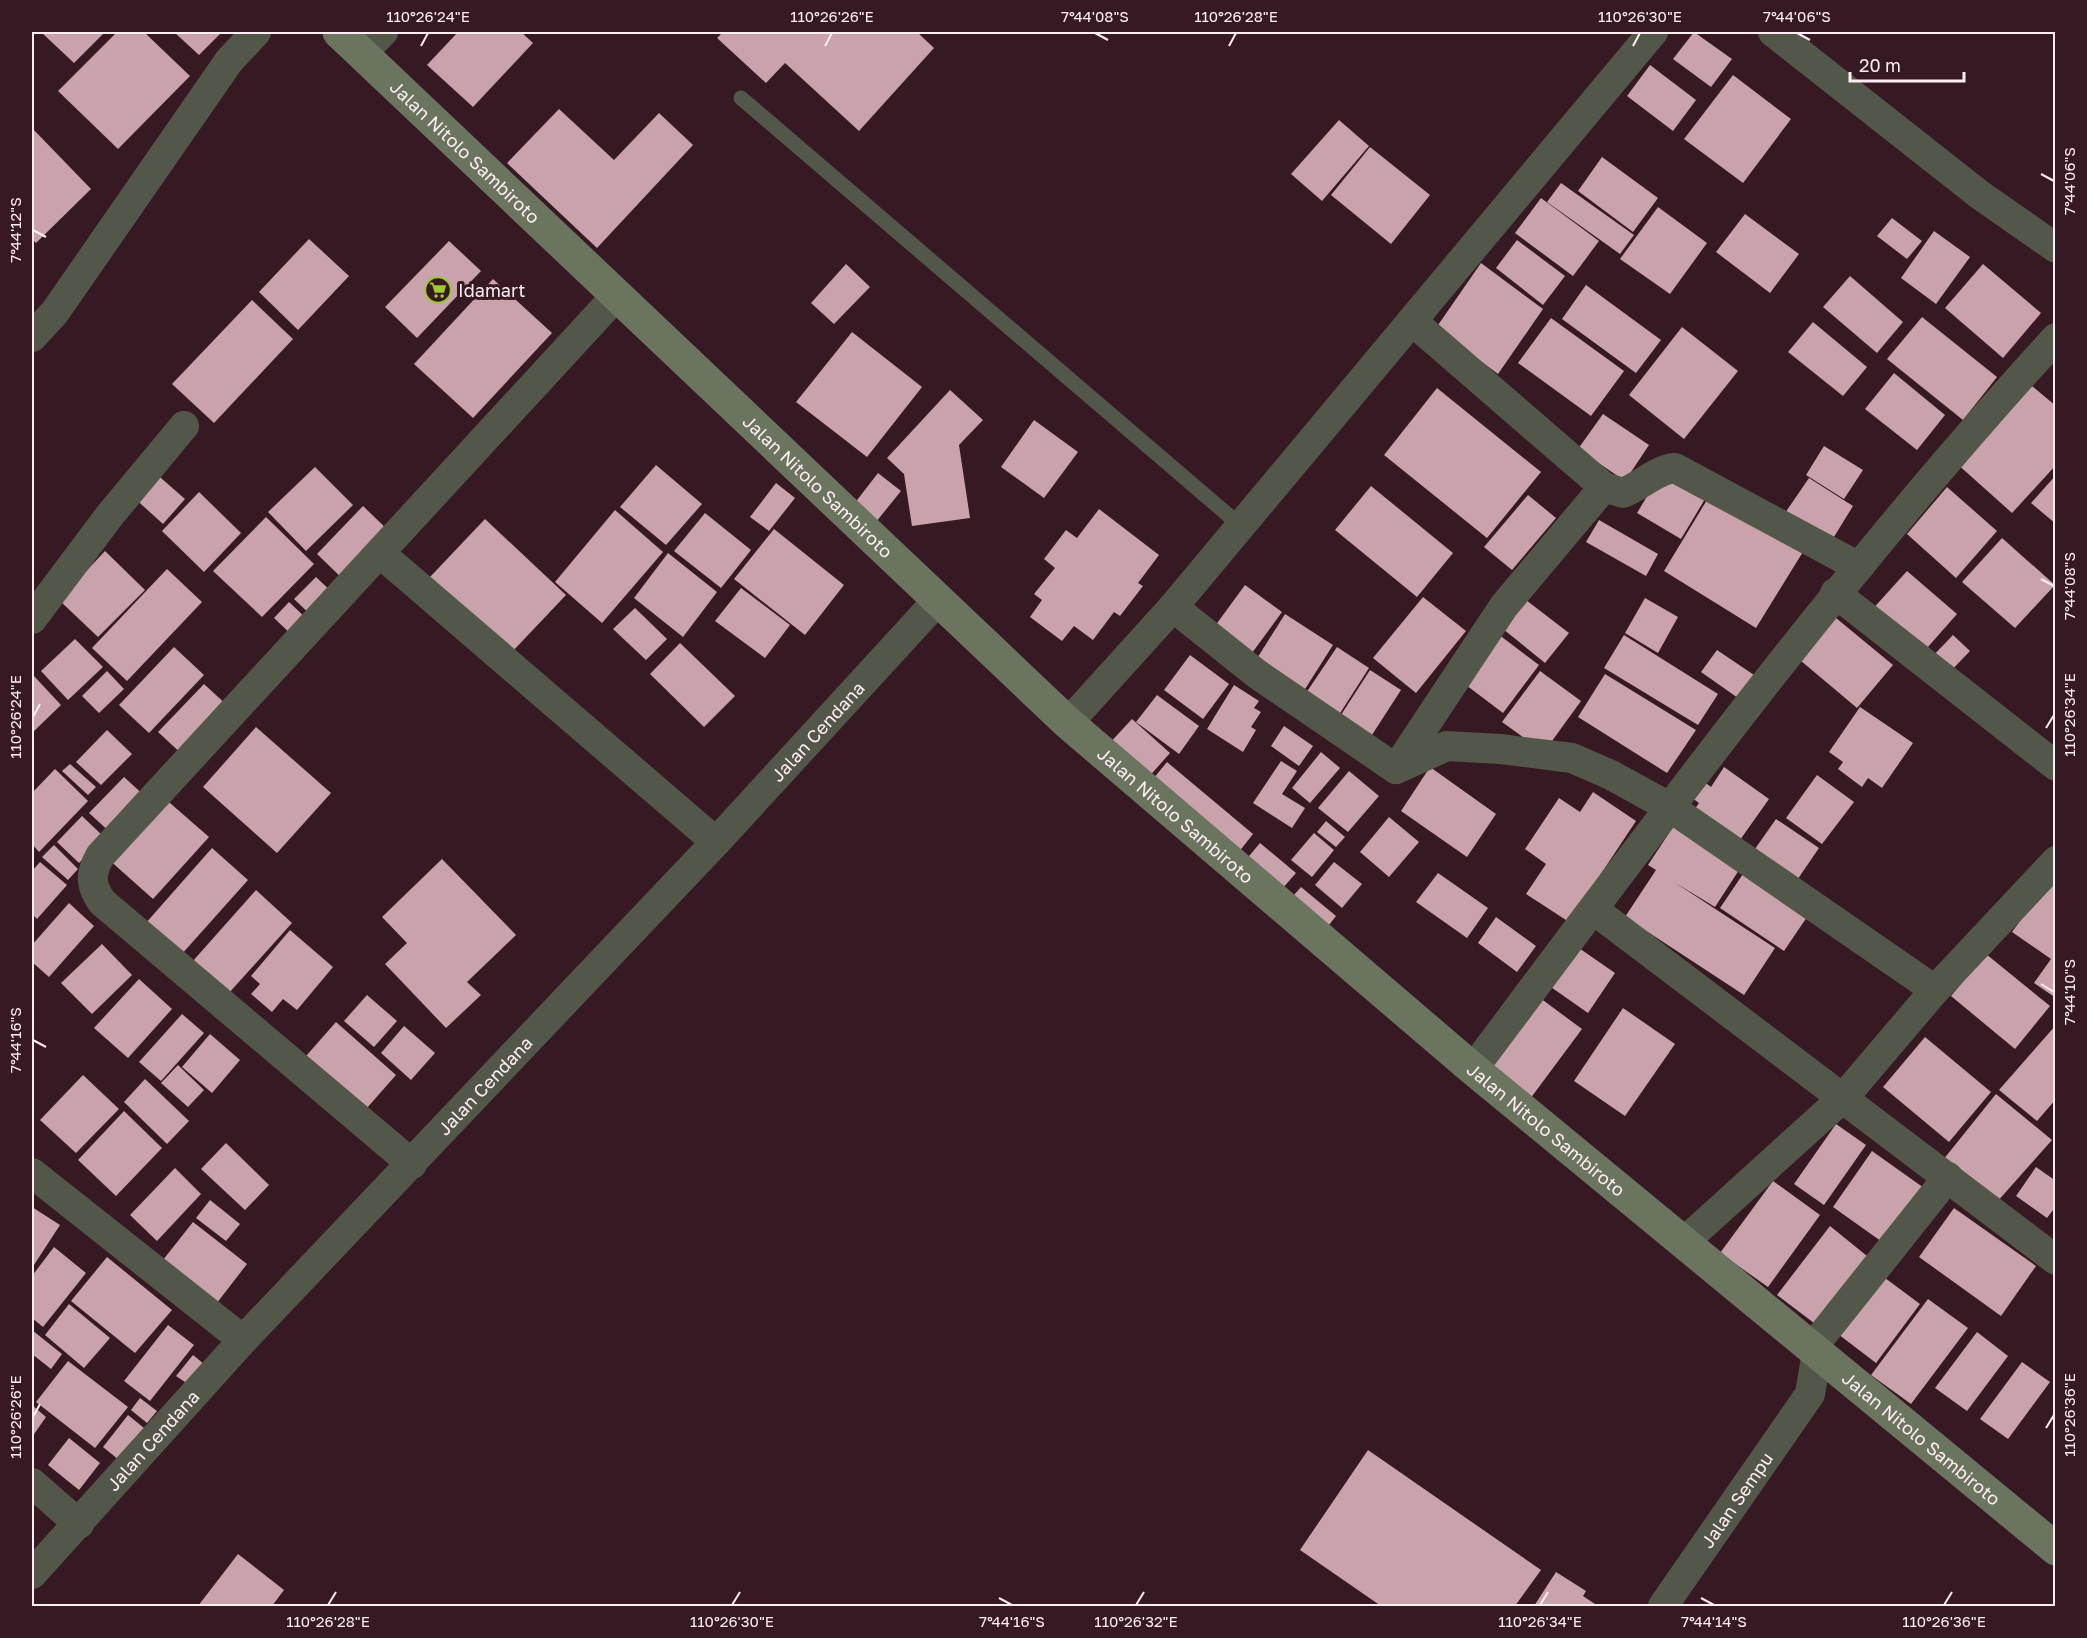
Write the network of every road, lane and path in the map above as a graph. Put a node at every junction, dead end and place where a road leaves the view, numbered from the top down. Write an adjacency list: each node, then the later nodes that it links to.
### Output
1 (256, 32): 9 (street)
2 (1653, 32): 8 (street)
3 (1773, 32): 6 (street)
4 (361, 39): 7 (street, Jalan Nitolo Sambiroto)
5 (741, 98): 13 (lane)
6 (2055, 248)
7 (617, 295): 14 (street); 17 (street, Jalan Nitolo Sambiroto)
8 (1412, 321): 12 (street); 13 (street)
9 (32, 337)
10 (2055, 338): 15 (street)
11 (184, 426): 19 (street)
12 (1604, 487): 15 (street); 22 (street)
13 (1241, 526): 18 (street)
14 (381, 554): 24 (street); 30 (street)
15 (1859, 567): 16 (street)
16 (1835, 593): 21 (street); 23 (street)
17 (939, 599): 20 (street, Jalan Nitolo Sambiroto); 24 (street, Jalan Cendana)
18 (1173, 607): 20 (street); 22 (street)
19 (32, 619)
20 (1068, 723): 28 (street, Jalan Nitolo Sambiroto)
21 (2055, 766)
22 (1396, 769): 23 (street)
23 (1671, 808): 26 (street); 27 (street)
24 (716, 842): 30 (street, Jalan Cendana)
25 (2055, 861): 27 (street)
26 (1593, 910): 28 (street); 29 (street)
27 (1935, 990): 29 (street)
28 (1473, 1069): 33 (street, Jalan Nitolo Sambiroto)
29 (1844, 1098): 32 (street); 33 (street)
30 (412, 1164): 35 (street, Jalan Cendana)
31 (32, 1173): 35 (street)
32 (1948, 1177): 34 (street); 36 (street)
33 (1684, 1242): 36 (street, Jalan Nitolo Sambiroto)
34 (2055, 1260)
35 (243, 1340): 40 (street, Jalan Cendana)
36 (1814, 1350): 37 (street, Jalan Nitolo Sambiroto); 38 (street, Jalan Sempu)
37 (1853, 1382): 38 (street); 41 (street, Jalan Nitolo Sambiroto)
38 (1810, 1394): 43 (street, Jalan Sempu)
39 (32, 1483): 40 (street)
40 (79, 1524): 42 (street, Jalan Cendana)
41 (2055, 1549)
42 (32, 1574)
43 (1663, 1606)

